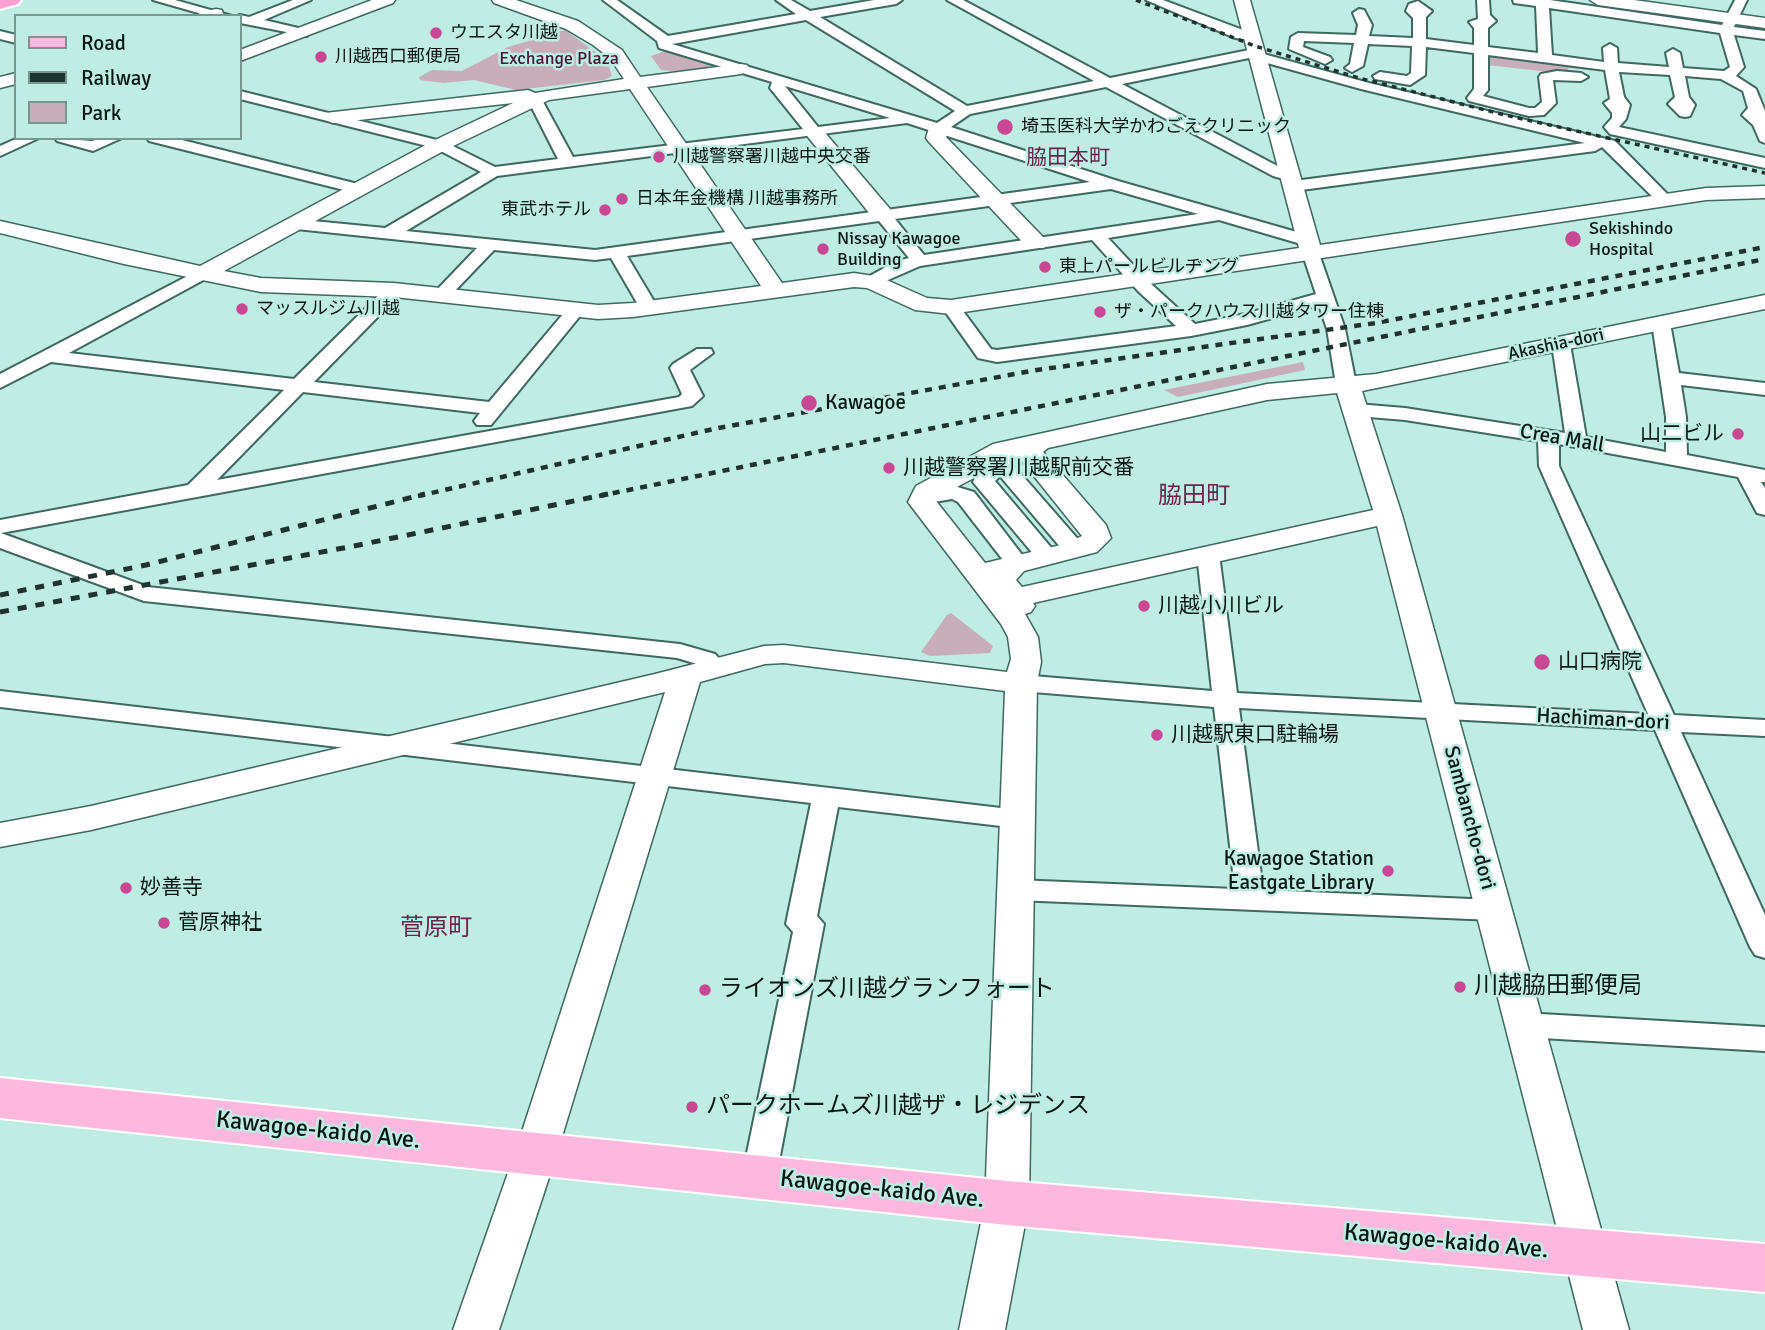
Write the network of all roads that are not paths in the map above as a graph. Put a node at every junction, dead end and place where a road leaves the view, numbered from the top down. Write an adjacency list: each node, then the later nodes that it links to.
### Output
1 (10, 0): 18 (highway)
2 (159, 0): 23 (street)
3 (305, 0): 25 (street)
4 (387, 0): 29 (street)
5 (500, 0): 44 (street)
6 (524, 0): 44 (street)
7 (610, 0): 32 (street)
8 (782, 0): 24 (street)
9 (897, 0): 24 (street)
10 (1152, 0): 34 (street)
11 (1242, 0): 34 (street)
12 (1483, 0): 35 (street)
13 (1519, 0): 16 (street)
14 (1741, 0): 28 (street)
15 (985, 2): 17 (street)
16 (1543, 2): 22 (street); 38 (street)
17 (958, 3): 46 (street)
18 (0, 4)
19 (1355, 4): 31 (street)
20 (1655, 4): 22 (street); 28 (street)
21 (1418, 7): 33 (street)
22 (1604, 12): 26 (street)
23 (212, 14)
24 (807, 15): 32 (street); 49 (street)
25 (245, 20): 29 (street)
26 (1668, 21): 28 (street); 42 (street)
27 (1765, 23): 28 (street)
28 (1729, 24): 30 (street); 43 (street)
29 (302, 33): 37 (street)
30 (1765, 35)
31 (1362, 38): 33 (street); 39 (street); 39 (street)
32 (664, 41): 40 (street)
33 (1421, 42): 35 (street); 39 (street)
34 (1255, 46): 46 (street); 60 (street); 67 (street)
35 (1481, 48): 38 (street); 41 (street)
36 (1610, 48): 41 (street)
37 (242, 55)
38 (1545, 57): 41 (street)
39 (1352, 68)
40 (741, 69): 44 (street); 45 (street)
41 (1613, 73): 42 (street); 52 (street)
42 (1676, 73): 43 (street); 52 (street)
43 (1724, 75): 53 (street)
44 (642, 81): 48 (street); 62 (street)
45 (780, 81): 51 (street); 55 (street)
46 (1106, 82): 49 (street); 67 (street)
47 (242, 95): 50 (street)
48 (536, 100): 50 (street); 61 (street); 64 (street)
49 (965, 111): 54 (street)
50 (332, 117): 61 (street)
51 (912, 120): 54 (street); 55 (street)
52 (1685, 123): 65 (street)
53 (1760, 124)
54 (939, 128): 68 (street); 71 (street)
55 (814, 132): 62 (street); 73 (street)
56 (27, 140): 63 (street)
57 (70, 140): 58 (street)
58 (110, 140)
59 (163, 140): 69 (street)
60 (1610, 144): 67 (street); 72 (street)
61 (440, 145): 66 (street); 69 (street)
62 (689, 148): 64 (street); 78 (street)
63 (0, 151)
64 (568, 163): 66 (street)
65 (1765, 163)
66 (493, 172): 77 (street)
67 (1293, 181): 82 (street)
68 (1112, 184): 71 (street); 74 (street)
69 (360, 189): 75 (street)
70 (1765, 192): 72 (street)
71 (994, 200): 73 (street); 80 (street)
72 (1666, 201): 82 (street)
73 (882, 214): 78 (street); 84 (street)
74 (1221, 216): 79 (street); 82 (street)
75 (293, 224): 77 (street); 85 (street)
76 (0, 227): 85 (street)
77 (388, 234): 81 (street)
78 (746, 234): 83 (street); 88 (street)
79 (1096, 235): 80 (street); 86 (street)
80 (1035, 243): 84 (street)
81 (490, 244): 83 (street); 90 (street)
82 (1309, 247): 86 (street); 91 (street)
83 (616, 252): 94 (street)
84 (920, 261): 87 (street)
85 (201, 274): 89 (street); 100 (street)
86 (1138, 279): 93 (street); 97 (street)
87 (872, 282): 88 (street); 93 (street)
88 (783, 289): 94 (street)
89 (394, 290): 90 (street); 104 (street)
90 (441, 295): 95 (street)
91 (1326, 297): 97 (street); 103 (street)
92 (1765, 302): 96 (street, Akashia-dori)
93 (951, 307): 97 (street)
94 (649, 308): 95 (street)
95 (575, 311): 106 (street)
96 (1661, 323): 98 (street, Akashia-dori); 101 (street)
97 (1191, 330)
98 (1562, 344): 103 (street, Akashia-dori); 110 (street)
99 (704, 353): 109 (street)
100 (49, 356): 102 (street); 104 (street)
101 (1670, 379): 105 (street); 112 (street)
102 (0, 382)
103 (1346, 384): 107 (street, Sambancho-dori); 111 (street, Akashia-dori)
104 (298, 386): 106 (street); 114 (street)
105 (1765, 389)
106 (494, 409): 109 (street)
107 (1357, 410): 108 (street, Crea Mall); 117 (street, Sambancho-dori)
108 (1548, 436): 110 (street, Crea Mall); 130 (street)
109 (469, 439): 114 (street)
110 (1576, 441): 112 (street, Crea Mall)
111 (1033, 447): 115 (street, Akashia-dori); 120 (street); 120 (street)
112 (1677, 459): 113 (street, Crea Mall)
113 (1755, 474): 116 (street)
114 (195, 490): 118 (street)
115 (922, 498): 122 (street); 123 (street)
116 (1765, 508)
117 (1388, 515): 121 (street); 129 (street, Sambancho-dori)
118 (0, 527)
119 (0, 540): 126 (street)
120 (1061, 553): 123 (street)
121 (1208, 554): 124 (street); 128 (street)
122 (964, 559): 123 (street); 124 (street)
123 (1016, 565): 124 (street)
124 (1006, 599): 125 (street)
125 (1023, 670): 126 (street); 128 (street, Hachiman-dori); 135 (street)
126 (700, 671): 132 (street); 133 (street)
127 (0, 699): 132 (street)
128 (1226, 700): 129 (street, Hachiman-dori); 138 (street)
129 (1440, 711): 130 (street, Hachiman-dori); 139 (street, Sambancho-dori)
130 (1664, 723): 131 (street, Hachiman-dori); 140 (street)
131 (1765, 728)
132 (393, 747): 133 (street); 136 (street)
133 (656, 775): 134 (street); 144 (street)
134 (826, 797): 135 (street); 145 (street)
135 (1018, 819): 137 (street)
136 (0, 835)
137 (1016, 890): 138 (street); 146 (street)
138 (1250, 898): 139 (street)
139 (1494, 910): 141 (street, Sambancho-dori)
140 (1765, 947)
141 (1524, 1025): 142 (street); 147 (street, Sambancho-dori)
142 (1765, 1039)
143 (0, 1098): 144 (main road, Kawagoe-kaido Ave.)
144 (536, 1153): 145 (main road, Kawagoe-kaido Ave.); 149 (street)
145 (759, 1177): 146 (main road, Kawagoe-kaido Ave.)
146 (1007, 1203): 147 (main road, Kawagoe-kaido Ave.); 150 (street)
147 (1586, 1254): 148 (main road, Kawagoe-kaido Ave.); 151 (street, Sambancho-dori)
148 (1765, 1268)
149 (476, 1330)
150 (982, 1330)
151 (1606, 1330)

